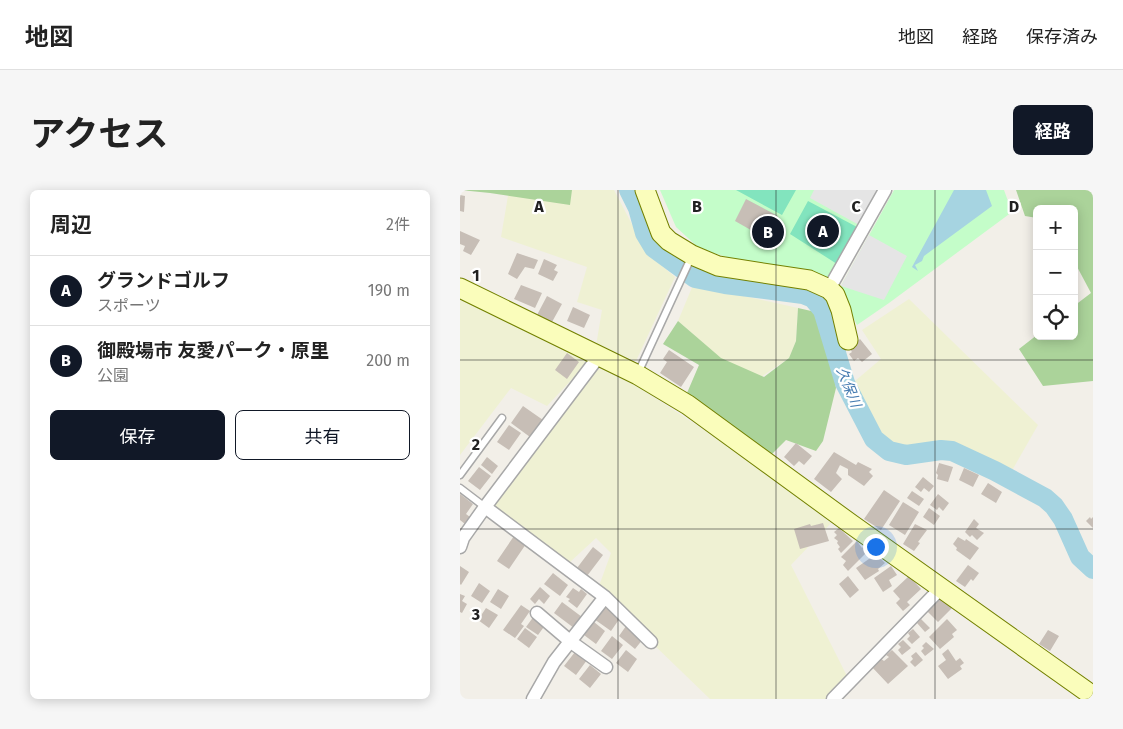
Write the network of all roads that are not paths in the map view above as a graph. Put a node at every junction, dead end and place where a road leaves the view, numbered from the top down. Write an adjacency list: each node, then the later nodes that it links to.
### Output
1 (645, 190): 3 (street)
2 (885, 190): 5 (street)
3 (691, 257): 5 (street); 8 (lane)
4 (460, 288): 7 (street)
5 (829, 289): 6 (street)
6 (848, 340)
7 (599, 356): 8 (street); 12 (street)
8 (638, 374): 14 (street)
9 (502, 418): 10 (lane)
10 (460, 476)
11 (460, 488): 12 (lane)
12 (485, 507): 13 (street); 15 (street)
13 (460, 547)
14 (941, 588): 20 (street); 22 (street)
15 (605, 597): 17 (street); 18 (street)
16 (537, 613): 17 (street)
17 (571, 642): 19 (street); 21 (street)
18 (651, 642)
19 (606, 667)
20 (1093, 696)
21 (532, 699)
22 (833, 699)

